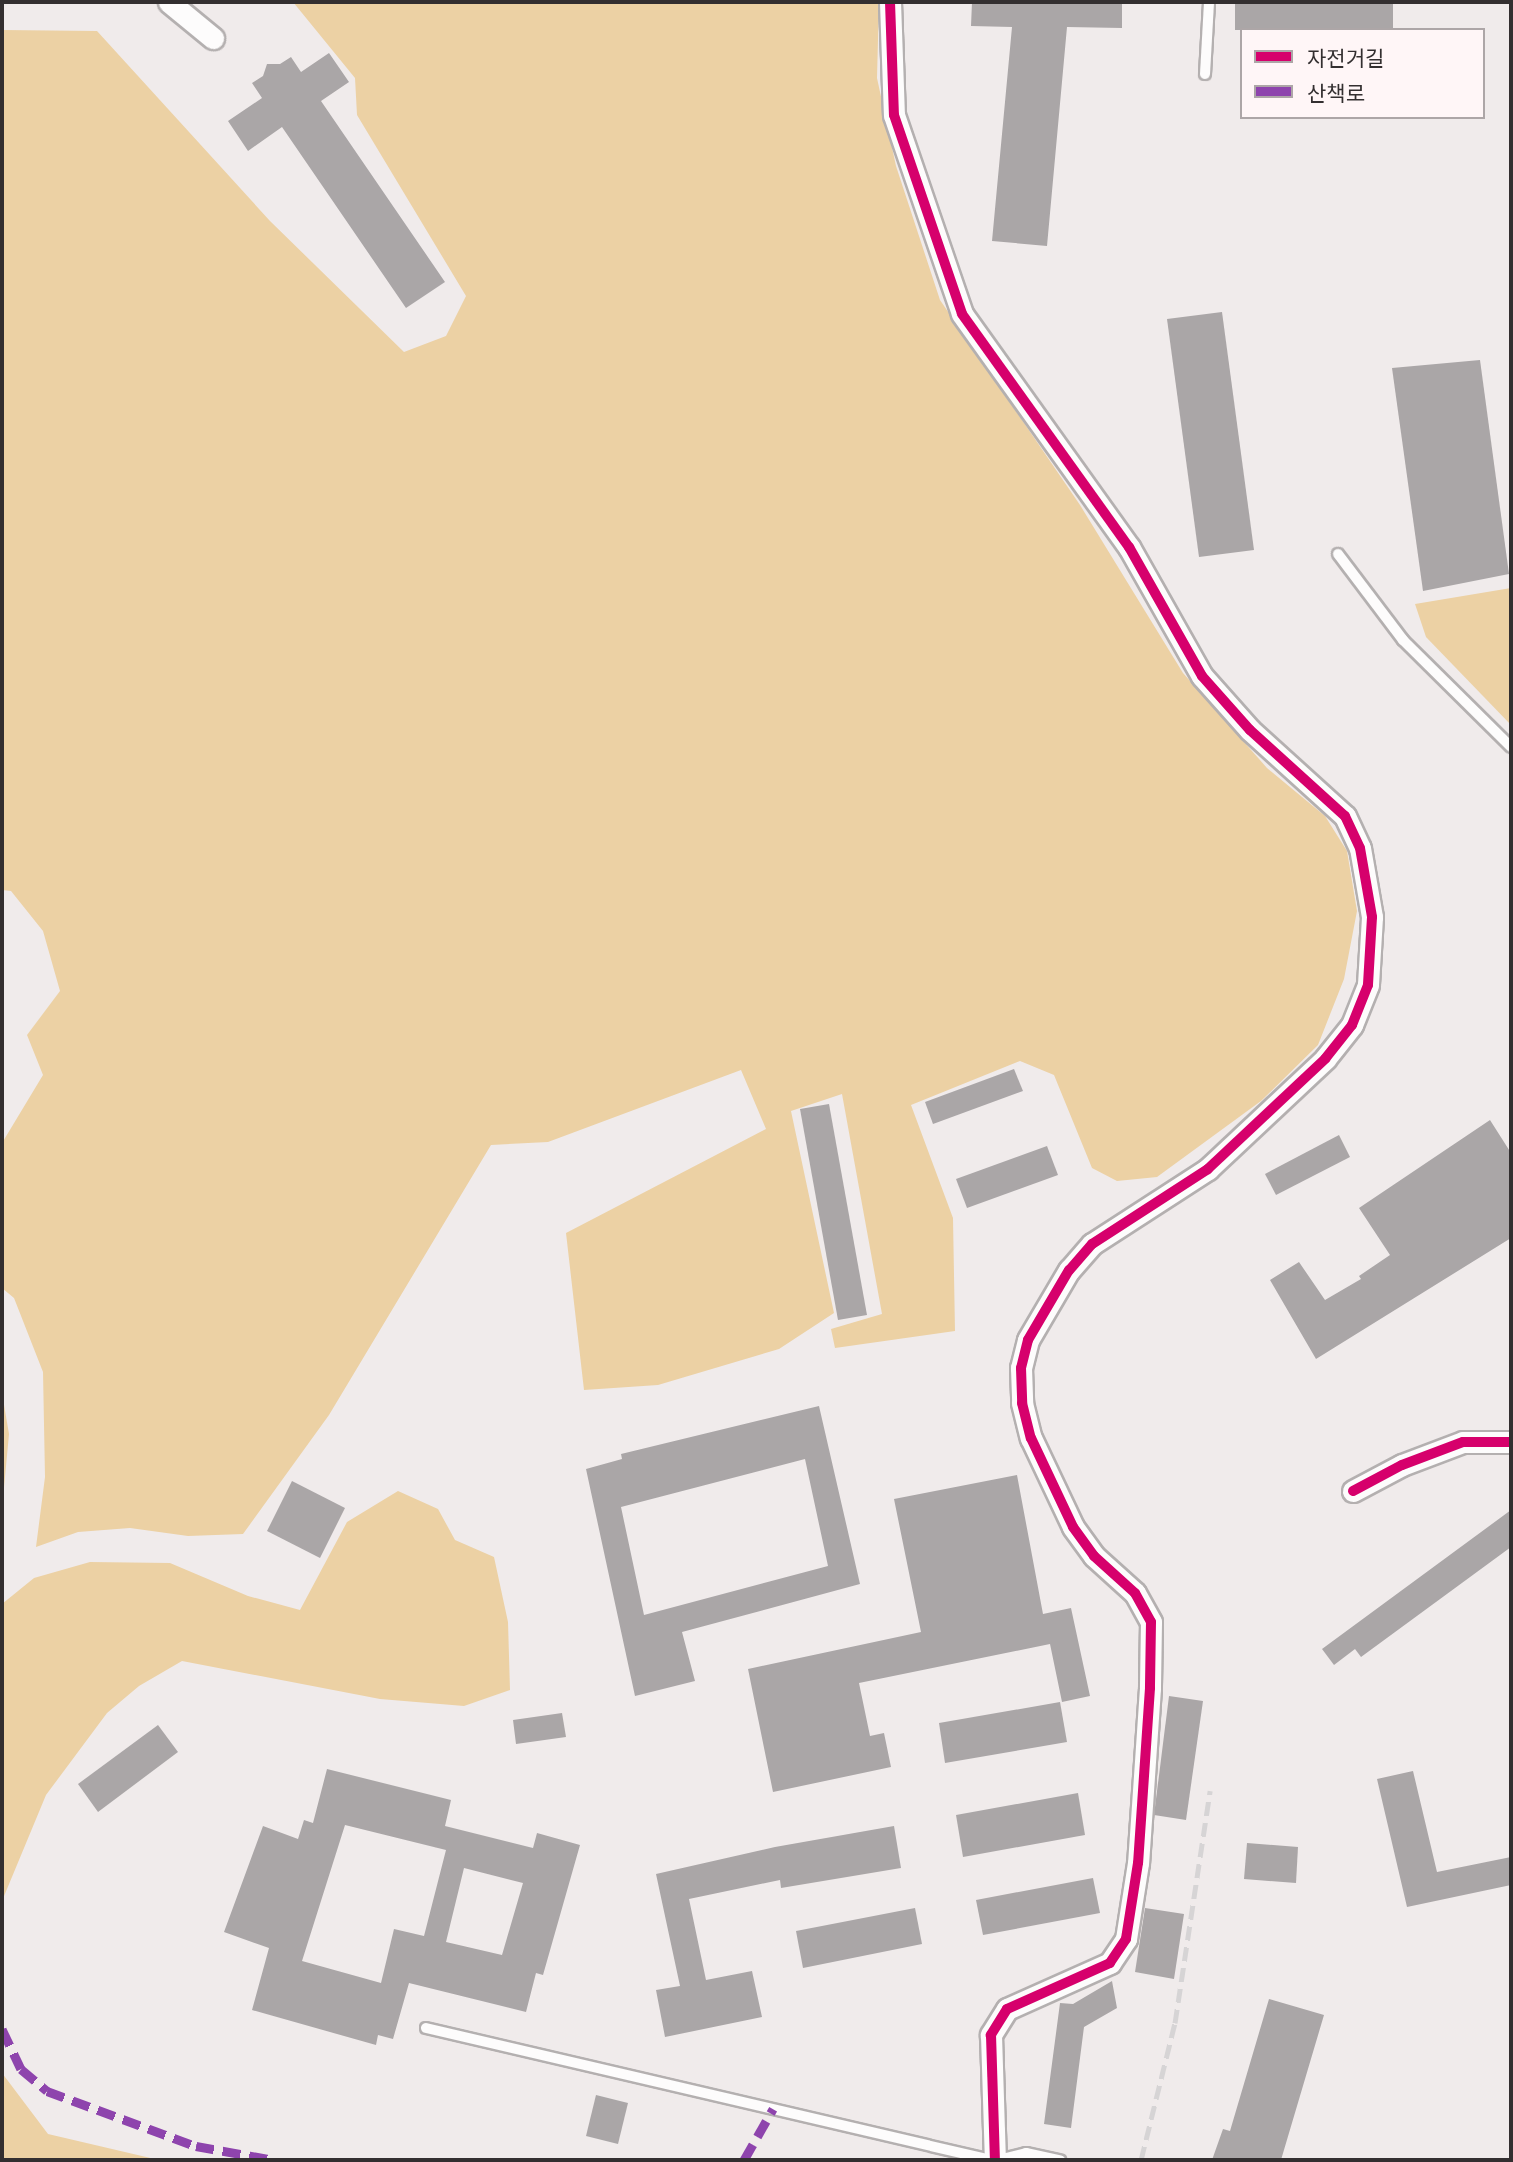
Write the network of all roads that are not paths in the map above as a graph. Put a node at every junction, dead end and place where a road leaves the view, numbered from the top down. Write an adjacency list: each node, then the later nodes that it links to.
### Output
1 (169, 2): 4 (street)
2 (890, 2): 11 (street)
3 (1209, 2): 5 (lane)
4 (214, 38)
5 (1205, 74)
6 (1338, 554): 7 (lane)
7 (1511, 747)
8 (1511, 1443): 9 (street)
9 (1353, 1492)
10 (426, 2028): 11 (lane)
11 (995, 2160): 12 (lane)
12 (1060, 2160)

